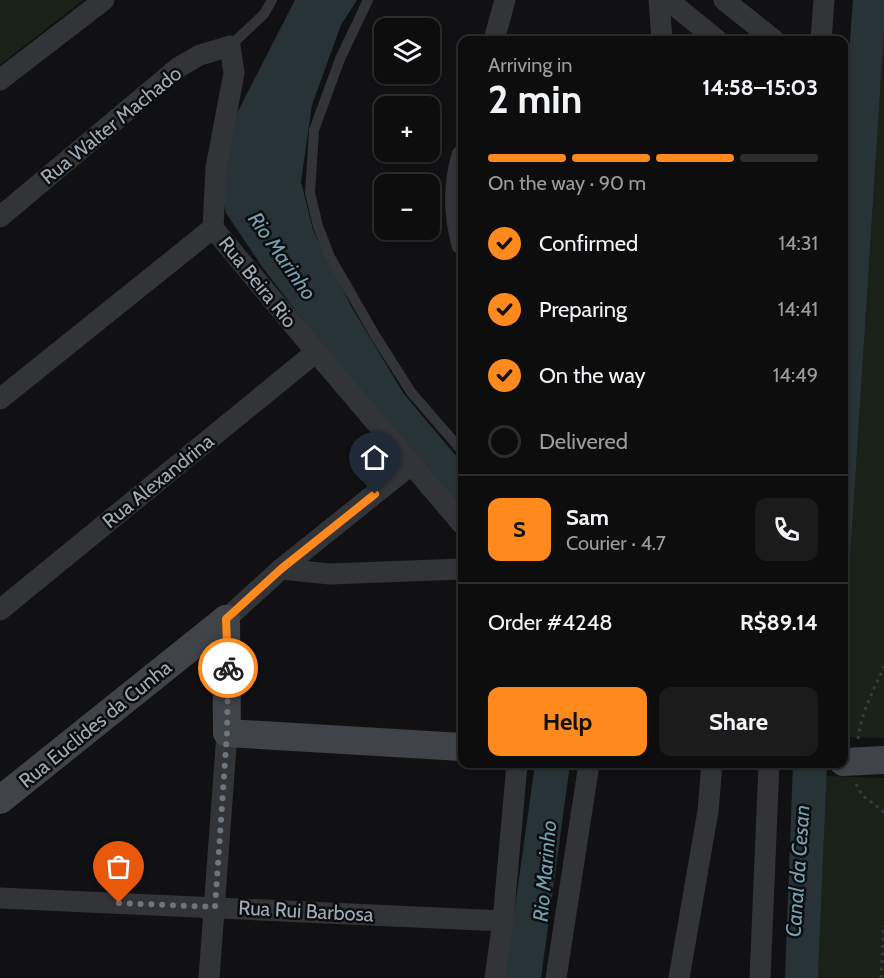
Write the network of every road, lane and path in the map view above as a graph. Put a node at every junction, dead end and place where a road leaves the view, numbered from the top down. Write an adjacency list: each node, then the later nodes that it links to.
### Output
1 (104, 0): 15 (street)
2 (272, 0): 14 (lane)
3 (368, 0): 22 (lane)
4 (506, 0): 9 (street)
5 (659, 0): 10 (street)
6 (668, 0): 11 (street)
7 (724, 0): 12 (street)
8 (824, 0): 13 (street)
9 (495, 36)
10 (662, 36)
11 (712, 36)
12 (769, 36)
13 (821, 36)
14 (230, 46): 17 (street, Rua Walter Machado); 19 (street, Rua Beira Rio)
15 (0, 80)
16 (458, 181): 18 (street)
17 (0, 217)
18 (458, 226)
19 (213, 228): 20 (street, Rua Beira Rio); 21 (street)
20 (316, 352): 23 (street, Rua Beira Rio); 27 (street, Rua Alexandrina)
21 (0, 399)
22 (458, 446)
23 (412, 464): 24 (street, Rua Beira Rio); 25 (street, Rua Euclides da Cunha)
24 (458, 519)
25 (281, 569): 26 (street); 28 (street, Rua Euclides da Cunha)
26 (458, 569)
27 (0, 610)
28 (226, 619): 29 (street); 37 (street, Rua Euclides da Cunha)
29 (227, 733): 30 (street); 39 (street)
30 (458, 747)
31 (884, 760): 32 (street)
32 (848, 762)
33 (518, 768): 40 (street)
34 (589, 768): 44 (street)
35 (712, 768): 45 (street)
36 (769, 768): 46 (street)
37 (0, 800)
38 (0, 898): 39 (street, Rua Rui Barbosa)
39 (215, 907): 40 (street, Rua Rui Barbosa); 42 (street)
40 (503, 921): 43 (street)
41 (884, 925): 47 (path)
42 (209, 978)
43 (495, 978)
44 (556, 978)
45 (679, 978)
46 (760, 978)
47 (881, 978)

